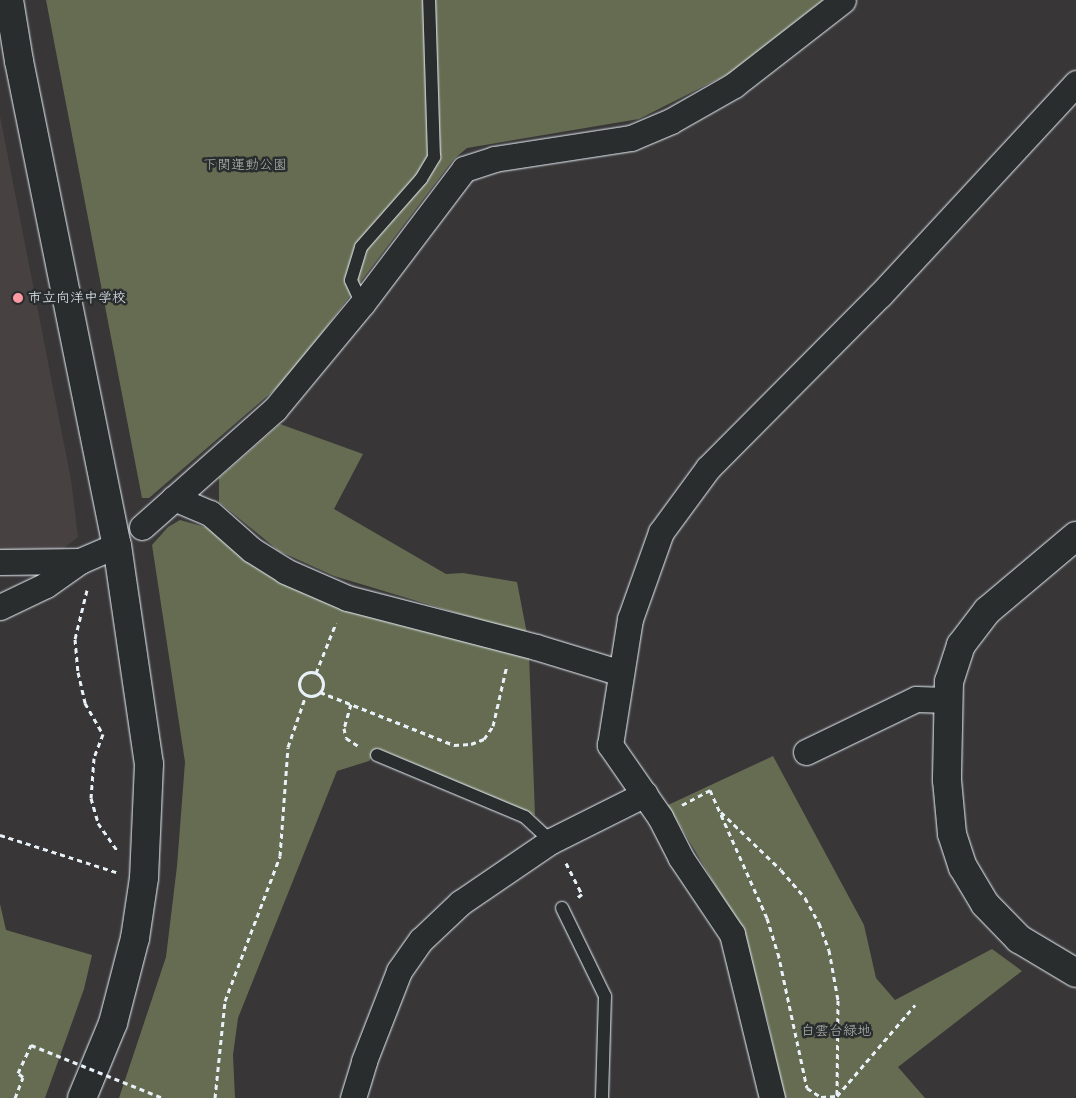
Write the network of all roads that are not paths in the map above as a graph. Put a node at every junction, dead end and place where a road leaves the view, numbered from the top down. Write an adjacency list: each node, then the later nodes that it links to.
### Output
1 (9, 0): 9 (street)
2 (429, 0): 5 (lane)
3 (843, 0): 5 (street)
4 (1076, 83): 13 (street)
5 (362, 304): 6 (street)
6 (174, 498): 7 (street); 13 (street)
7 (142, 527)
8 (1076, 536): 14 (street)
9 (117, 545): 10 (street); 21 (street)
10 (80, 561): 11 (street); 12 (street)
11 (0, 562)
12 (0, 608)
13 (621, 673): 17 (street)
14 (948, 700): 15 (street); 20 (street)
15 (806, 752)
16 (377, 755): 18 (lane)
17 (644, 794): 18 (street); 24 (street)
18 (551, 841): 22 (street)
19 (562, 908): 23 (lane)
20 (1076, 973)
21 (82, 1098)
22 (354, 1098)
23 (602, 1098)
24 (772, 1098)

